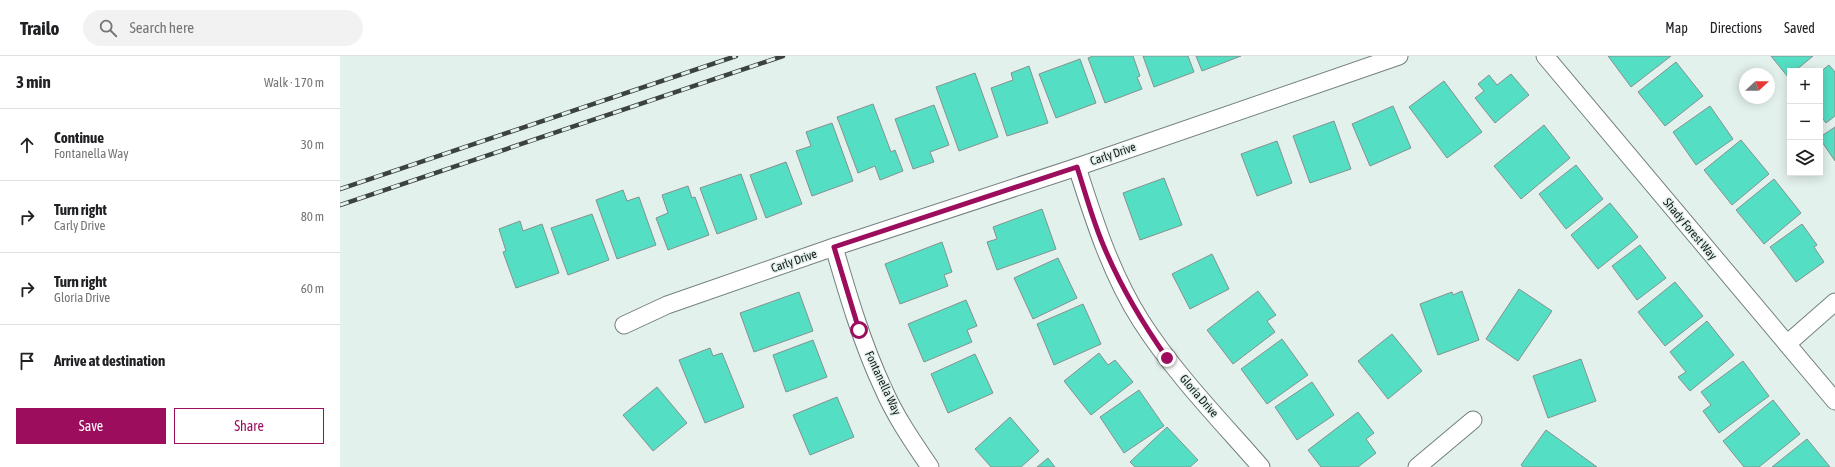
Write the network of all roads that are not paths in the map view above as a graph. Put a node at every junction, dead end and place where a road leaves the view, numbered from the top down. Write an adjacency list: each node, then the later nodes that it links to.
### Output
1 (1399, 56): 3 (street, Carly Drive)
2 (1545, 56): 7 (street, Shady Forest Way)
3 (1077, 167): 4 (street, Carly Drive); 11 (street, Gloria Drive)
4 (834, 247): 6 (street, Carly Drive); 10 (street, Fontanella Way)
5 (1835, 302): 7 (street)
6 (624, 325)
7 (1787, 344): 8 (street, Shady Forest Way)
8 (1835, 401)
9 (1473, 420): 12 (street)
10 (930, 467)
11 (1261, 467)
12 (1417, 467)

